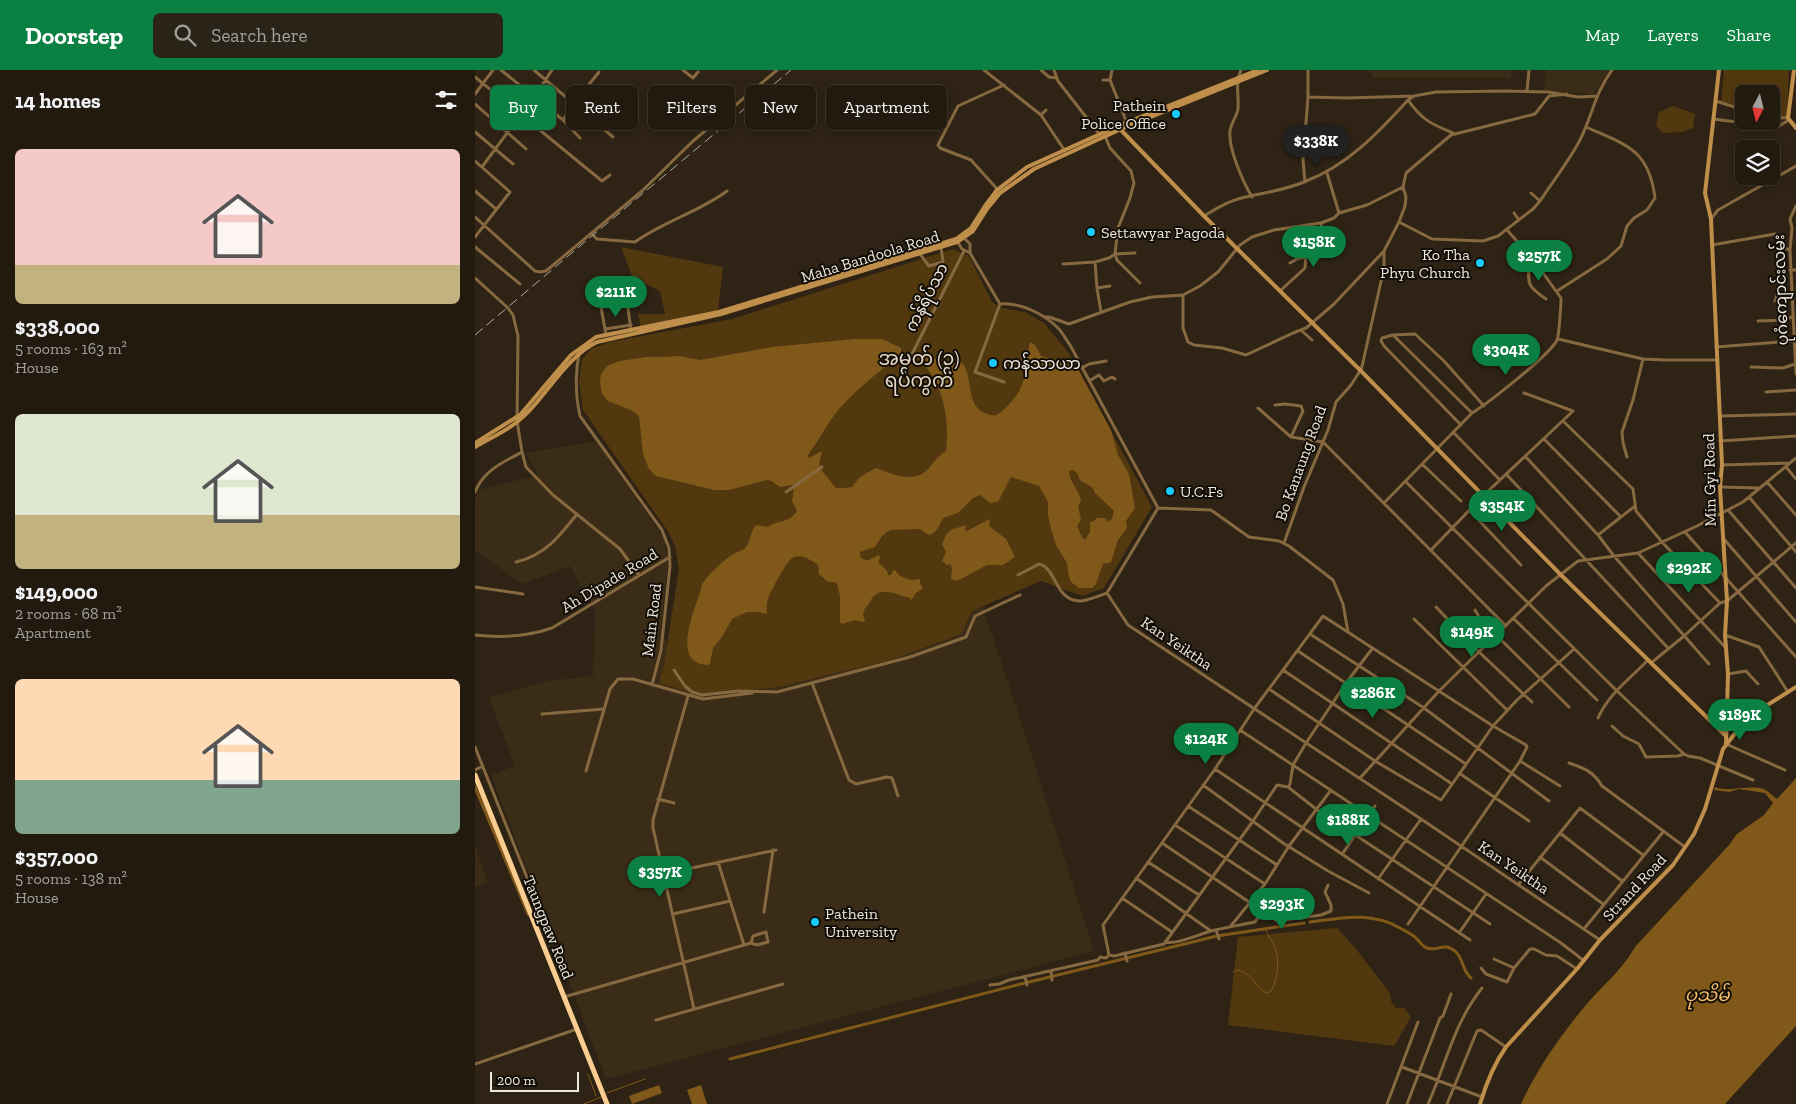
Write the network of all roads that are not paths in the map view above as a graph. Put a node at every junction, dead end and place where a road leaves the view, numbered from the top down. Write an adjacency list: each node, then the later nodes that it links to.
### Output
1 (493, 70): 27 (street)
2 (501, 70): 28 (street)
3 (534, 70): 23 (street)
4 (552, 70): 23 (street)
5 (683, 70): 20 (street)
6 (777, 70): 93 (street)
7 (984, 70): 31 (street)
8 (1041, 70): 22 (street)
9 (1054, 70): 22 (street)
10 (1112, 70): 25 (street)
11 (1241, 70): 26 (street)
12 (1258, 70): 26 (main road, Maha Bandoola Road)
13 (1267, 70): 26 (main road, Maha Bandoola Road)
14 (1308, 70): 36 (street)
15 (1529, 70): 33 (street)
16 (1612, 70): 38 (street)
17 (1719, 70): 41 (main road, Min Gyi Road)
18 (1793, 70): 50 (main road)
19 (599, 72): 30 (street)
20 (698, 72)
21 (475, 77): 27 (street)
22 (1057, 78): 61 (street)
23 (545, 80): 29 (street); 39 (street)
24 (1103, 80): 25 (street)
25 (1110, 80): 52 (street)
26 (1237, 80): 52 (main road, Maha Bandoola Road); 54 (main road, Maha Bandoola Road); 81 (street)
27 (483, 84): 32 (street); 34 (street)
28 (519, 85)
29 (542, 85)
30 (589, 85)
31 (1004, 85): 47 (street); 79 (street)
32 (490, 90)
33 (1527, 91): 35 (street); 37 (street)
34 (475, 94)
35 (1567, 94): 38 (street); 60 (street)
36 (1308, 96): 37 (street); 71 (street)
37 (1414, 96): 40 (street)
38 (1597, 96): 53 (street)
39 (566, 97)
40 (1407, 100): 60 (street); 72 (street)
41 (1716, 101): 43 (street); 49 (main road, Min Gyi Road)
42 (475, 104): 59 (street)
43 (1735, 107)
44 (1046, 110): 47 (street)
45 (556, 114): 51 (street)
46 (566, 115): 51 (street)
47 (1041, 115): 66 (street)
48 (1780, 118): 50 (street)
49 (1713, 119): 50 (street); 89 (main road, Min Gyi Road)
50 (1789, 119): 55 (main road)
51 (563, 120): 63 (street)
52 (1127, 123): 54 (main road, Maha Bandoola Road)
53 (1586, 127): 82 (street); 124 (street)
54 (1119, 128): 61 (main road, Maha Bandoola Road); 87 (main road)
55 (1796, 128)
56 (540, 130): 73 (street)
57 (605, 130): 62 (street)
58 (475, 132): 65 (street)
59 (507, 132): 64 (street); 65 (street)
60 (1454, 134): 76 (street)
61 (1102, 136): 66 (main road, Maha Bandoola Road); 111 (street)
62 (613, 137)
63 (580, 138)
64 (526, 149)
65 (495, 150): 68 (street); 70 (street)
66 (1066, 152): 79 (main road, Maha Bandoola Road)
67 (475, 161): 70 (street)
68 (513, 164)
69 (1796, 166): 89 (street)
70 (482, 167): 84 (street)
71 (1303, 171): 74 (street); 75 (street)
72 (1327, 173): 74 (street); 85 (street)
73 (610, 175)
74 (1314, 178): 75 (street)
75 (1305, 182): 81 (street)
76 (1403, 187): 85 (street); 91 (street, Bo Kanaung Road)
77 (475, 191): 84 (street)
78 (727, 191): 96 (street)
79 (999, 191): 98 (main road, Maha Bandoola Road)
80 (1531, 193): 82 (street)
81 (1252, 197): 87 (street)
82 (1540, 201): 90 (street)
83 (1796, 206): 105 (street, ပုဂံကျောင်းလမ်း)
84 (496, 209): 93 (street)
85 (1339, 212): 92 (street)
86 (1514, 213): 90 (street)
87 (1203, 216): 103 (main road)
88 (475, 217): 93 (street)
89 (1711, 219): 100 (main road, Min Gyi Road)
90 (1519, 220): 95 (street)
91 (1399, 222): 95 (street); 107 (street, Bo Kanaung Road)
92 (1321, 223): 94 (street); 104 (street)
93 (485, 225): 97 (street)
94 (1308, 226): 103 (street); 112 (street)
95 (1507, 230): 113 (street)
96 (593, 235)
97 (475, 237)
98 (963, 237): 99 (main road, Maha Bandoola Road); 109 (street)
99 (957, 240): 102 (main road, Maha Bandoola Road); 106 (street); 140 (main road, Maha Bandoola Road)
100 (1711, 245): 105 (street); 147 (main road, Min Gyi Road)
101 (475, 247): 121 (street)
102 (941, 248): 110 (main road, Maha Bandoola Road); 110 (street)
103 (1237, 248): 125 (main road); 126 (street)
104 (1327, 250)
105 (1789, 250): 117 (street, ပုဂံကျောင်းလမ်း)
106 (964, 251): 109 (street); 150 (street, ကန်ရိပ်သာ)
107 (1384, 251): 136 (street); 157 (street, Bo Kanaung Road)
108 (1135, 252): 111 (street)
109 (970, 253): 130 (street)
110 (920, 254): 149 (main road, Maha Bandoola Road)
111 (1115, 254): 114 (street); 120 (street)
112 (1306, 257): 115 (street); 125 (street)
113 (1533, 259): 124 (street); 128 (street)
114 (1095, 262): 116 (street); 123 (street)
115 (1290, 263)
116 (1063, 264)
117 (1791, 270): 118 (street); 127 (street, ပုဂံကျောင်းလမ်း)
118 (1796, 270)
119 (475, 278): 171 (street)
120 (1140, 283)
121 (520, 284)
122 (1110, 286): 123 (street)
123 (1097, 288): 131 (street)
124 (1557, 291): 144 (street)
125 (1280, 292): 136 (main road)
126 (1183, 295): 131 (street); 141 (street)
127 (1792, 296): 129 (street); 133 (street, ပုဂံကျောင်းလမ်း)
128 (1546, 299)
129 (1775, 302)
130 (1000, 304): 132 (street); 161 (street)
131 (1101, 312): 134 (street)
132 (1044, 317): 134 (street); 138 (street)
133 (1793, 317): 135 (street); 146 (street, ပုဂံကျောင်းလမ်း)
134 (1058, 320): 138 (street)
135 (1758, 321)
136 (1312, 323): 141 (street); 157 (main road)
137 (631, 324): 139 (street); 139 (street); 140 (street)
138 (1055, 326): 156 (street)
139 (605, 329): 142 (street)
140 (631, 330): 142 (main road, Maha Bandoola Road)
141 (1302, 331): 145 (street)
142 (606, 335): 148 (main road, Maha Bandoola Road)
143 (1393, 335): 166 (street); 168 (street); 173 (street)
144 (1558, 339): 151 (street); 166 (street)
145 (1312, 340)
146 (1794, 341): 147 (street); 154 (street, ပုဂံကျောင်းလမ်း)
147 (1716, 347): 152 (main road, Min Gyi Road)
148 (580, 348): 149 (street, Ah Dipade Road); 171 (main road, Maha Bandoola Road)
149 (579, 354): 171 (main road, Maha Bandoola Road); 225 (street, Ah Dipade Road)
150 (911, 356)
151 (1643, 359): 152 (street); 185 (street)
152 (1717, 360): 170 (main road, Min Gyi Road)
153 (1106, 361): 156 (street)
154 (1795, 364): 155 (street); 158 (street, ပုဂံကျောင်းလမ်း)
155 (1751, 367)
156 (1082, 368): 160 (street)
157 (1361, 371): 180 (street, Bo Kanaung Road); 182 (main road)
158 (1796, 374)
159 (1113, 376): 160 (street)
160 (1089, 381): 206 (street)
161 (1005, 382)
162 (1796, 390): 163 (street)
163 (1766, 392)
164 (1524, 393): 172 (street)
165 (1275, 405): 176 (street)
166 (1484, 406): 168 (street)
167 (1258, 408): 176 (street)
168 (1472, 413): 173 (street)
169 (1796, 414): 170 (street)
170 (1719, 416): 178 (main road, Min Gyi Road)
171 (517, 419): 179 (main road, Maha Bandoola Road); 181 (main road, Maha Bandoola Road); 183 (street)
172 (1563, 421): 177 (street); 205 (street)
173 (1461, 425): 174 (street)
174 (1453, 432): 182 (street); 194 (street)
175 (1796, 436): 178 (street)
176 (1291, 437): 180 (street)
177 (1544, 439): 184 (street); 212 (street)
178 (1720, 441): 189 (main road, Min Gyi Road)
179 (475, 442)
180 (1323, 442): 204 (street); 218 (street, Bo Kanaung Road)
181 (475, 447)
182 (1437, 449): 188 (street); 201 (main road)
183 (522, 452): 199 (street); 210 (street)
184 (1525, 456): 192 (street); 215 (street)
185 (1627, 457)
186 (1796, 458): 187 (street)
187 (1791, 463): 189 (street); 190 (street)
188 (1422, 464): 195 (street); 203 (street)
189 (1722, 465): 197 (main road, Min Gyi Road)
190 (1786, 467): 193 (street); 196 (street)
191 (822, 468): 200 (street)
192 (1507, 475): 194 (street); 226 (street)
193 (1796, 479)
194 (1501, 480): 201 (street)
195 (1406, 482): 204 (street); 213 (street)
196 (1767, 482): 198 (street); 211 (street)
197 (1720, 486): 198 (street); 209 (main road, Min Gyi Road)
198 (1760, 488): 202 (street)
199 (475, 492)
200 (786, 492)
201 (1484, 495): 208 (street); 232 (main road)
202 (1749, 497): 207 (street); 220 (street)
203 (1461, 501)
204 (1384, 504): 221 (street)
205 (1635, 506): 212 (street); 217 (street)
206 (1157, 508): 218 (street); 238 (street)
207 (1729, 510): 209 (street); 228 (street)
208 (1470, 511): 213 (street); 229 (street)
209 (1723, 513): 214 (street); 216 (main road, Min Gyi Road)
210 (577, 514): 227 (street); 230 (street)
211 (1796, 515)
212 (1620, 516): 215 (street)
213 (1451, 529): 221 (street); 242 (street)
214 (1685, 532): 217 (street); 233 (street)
215 (1598, 535): 224 (street)
216 (1722, 538): 233 (main road, Min Gyi Road); 234 (street)
217 (1662, 542): 223 (street); 243 (street)
218 (1284, 543): 251 (street)
219 (1796, 543): 220 (street)
220 (1792, 547): 222 (street); 228 (street)
221 (1431, 550): 250 (street)
222 (1796, 552)
223 (1638, 553): 224 (street); 248 (street)
224 (1614, 556): 226 (street); 256 (street)
225 (670, 557): 230 (street, Ah Dipade Road); 276 (street, Main Road)
226 (1585, 560): 232 (street); 258 (street)
227 (515, 562)
228 (1773, 562): 234 (street); 236 (street)
229 (1521, 565)
230 (639, 575): 254 (street, Ah Dipade Road)
231 (1017, 575): 238 (street)
232 (1561, 575): 242 (street); 264 (main road)
233 (1724, 575): 237 (street); 241 (main road, Min Gyi Road)
234 (1755, 577): 237 (street); 249 (street)
235 (475, 587): 239 (street)
236 (1796, 588)
237 (1738, 592): 241 (street); 263 (street)
238 (1107, 593): 291 (street, Kan Yeiktha)
239 (523, 594)
240 (1021, 596): 273 (street)
241 (1727, 601): 243 (street); 255 (main road, Min Gyi Road)
242 (1528, 603): 246 (street); 260 (street)
243 (1720, 603): 248 (street)
244 (1437, 607): 262 (street)
245 (1475, 610): 253 (street)
246 (1513, 618): 250 (street); 265 (street)
247 (1414, 619): 268 (street)
248 (1701, 621): 256 (street); 257 (street)
249 (1796, 622)
250 (1506, 626): 253 (street)
251 (1348, 632): 252 (street); 259 (street)
252 (1310, 634): 261 (street); 267 (street)
253 (1497, 634): 262 (street); 272 (street)
254 (475, 635)
255 (1725, 635): 257 (main road, Min Gyi Road); 282 (street)
256 (1684, 636): 258 (street); 266 (street)
257 (1726, 647): 271 (main road, Min Gyi Road)
258 (1668, 648): 264 (street)
259 (1372, 649): 267 (street); 280 (street)
260 (1575, 649): 265 (street); 279 (street)
261 (1298, 651): 270 (street); 274 (street)
262 (1479, 652): 268 (street); 283 (street)
263 (1796, 657)
264 (1650, 662): 279 (street); 300 (main road)
265 (1559, 663): 272 (street); 285 (street)
266 (1709, 664)
267 (1359, 667): 274 (street); 289 (street)
268 (1463, 668): 280 (street); 292 (street)
269 (673, 670): 281 (street)
270 (1283, 670): 278 (street); 287 (street)
271 (1728, 674): 275 (street); 300 (main road, Min Gyi Road)
272 (1541, 678): 283 (street); 288 (street)
273 (812, 683): 281 (street); 328 (street)
274 (1346, 683): 287 (street); 296 (street)
275 (1758, 684)
276 (653, 685): 284 (street); 290 (street)
277 (1796, 687): 282 (main road, Strand Road)
278 (1269, 689): 291 (street); 295 (street)
279 (1616, 690): 294 (street); 306 (street)
280 (1439, 691): 289 (street); 297 (street)
281 (760, 692): 284 (street)
282 (1788, 692): 303 (main road, Strand Road)
283 (1523, 694): 286 (street); 292 (street)
284 (688, 696): 330 (street)
285 (1597, 700)
286 (1532, 702)
287 (1332, 704): 295 (street); 301 (street)
288 (1569, 707)
289 (1424, 708): 296 (street); 305 (street)
290 (604, 709): 293 (street); 317 (street)
291 (1254, 709): 299 (street); 302 (street, Kan Yeiktha)
292 (1507, 710): 297 (street)
293 (542, 714)
294 (1598, 718)
295 (1319, 723): 302 (street); 307 (street)
296 (1407, 725): 301 (street); 310 (street)
297 (1493, 726): 305 (street); 308 (street)
298 (1611, 726): 306 (street)
299 (1240, 730): 311 (street); 314 (street)
300 (1726, 736): 303 (main road, Min Gyi Road)
301 (1392, 742): 307 (street); 323 (street)
302 (1306, 743): 311 (street); 321 (street, Kan Yeiktha)
303 (1726, 744): 312 (main road, Strand Road); 316 (street)
304 (475, 746): 313 (street)
305 (1476, 748): 310 (street); 319 (street)
306 (1684, 754): 312 (street)
307 (1375, 761): 321 (street); 323 (street)
308 (1520, 761): 319 (street); 325 (street)
309 (1569, 763): 344 (street)
310 (1466, 764): 318 (street)
311 (1293, 765): 326 (street); 327 (street)
312 (1718, 765): 322 (street); 351 (main road, Strand Road)
313 (483, 766): 315 (street); 367 (street)
314 (1215, 768): 324 (street); 332 (street)
315 (475, 770)
316 (1785, 770)
317 (587, 771)
318 (1459, 773): 323 (street); 329 (street)
319 (1511, 774): 329 (street); 331 (street)
320 (475, 775): 415 (highway, Taungpaw Road)
321 (1360, 778): 338 (street, Kan Yeiktha)
322 (1753, 780)
323 (1452, 784)
324 (1203, 785): 334 (street); 339 (street)
325 (1560, 786)
326 (1288, 787): 332 (street); 336 (street)
327 (1331, 790): 336 (street); 337 (street)
328 (897, 796)
329 (1495, 798): 340 (street); 350 (street)
330 (658, 799): 333 (street); 361 (street)
331 (1549, 801)
332 (1265, 802): 339 (street); 342 (street)
333 (674, 803)
334 (1189, 806): 341 (street); 346 (street)
335 (1375, 806): 337 (street)
336 (1316, 809): 342 (street); 345 (street)
337 (1369, 815): 345 (street); 347 (street)
338 (1421, 819): 347 (street); 350 (street, Kan Yeiktha)
339 (1253, 821): 346 (street); 349 (street)
340 (1529, 821)
341 (1175, 825): 348 (street); 355 (street)
342 (1303, 828): 349 (street); 352 (street)
343 (1559, 832): 353 (street); 354 (street); 365 (street)
344 (1663, 832): 351 (street); 353 (street)
345 (1356, 834): 352 (street); 356 (street)
346 (1239, 839): 355 (street); 359 (street)
347 (1406, 839): 356 (street); 360 (street)
348 (1162, 843): 358 (street); 362 (street)
349 (1289, 846): 359 (street); 371 (street)
350 (1461, 846): 360 (street); 369 (street, Kan Yeiktha)
351 (1685, 847): 394 (main road, Strand Road)
352 (1343, 853): 364 (street)
353 (1643, 856): 365 (street)
354 (1540, 857): 369 (street); 377 (street)
355 (1225, 858): 362 (street); 366 (street)
356 (1392, 858): 364 (street); 370 (street)
357 (718, 862): 361 (street); 375 (street); 380 (street)
358 (1148, 862): 363 (street); 373 (street)
359 (1277, 865): 366 (street)
360 (1446, 866): 370 (street); 372 (street)
361 (664, 874): 383 (street)
362 (1212, 877): 373 (street); 376 (street)
363 (1137, 878): 374 (street); 381 (street)
364 (1378, 879): 378 (street)
365 (1622, 881): 377 (street)
366 (1265, 884): 376 (street)
367 (530, 885)
368 (1328, 885): 379 (street)
369 (1519, 885): 387 (street, Kan Yeiktha)
370 (1433, 886): 378 (street); 382 (street)
371 (1369, 892)
372 (1486, 894): 382 (street); 401 (street)
373 (1199, 895): 381 (street)
374 (1122, 898): 390 (street); 398 (street)
375 (730, 900): 383 (street); 397 (street)
376 (1249, 903): 379 (street); 386 (street)
377 (1603, 904): 387 (street)
378 (1420, 906): 384 (street); 391 (street)
379 (1261, 911): 386 (street)
380 (764, 912)
381 (1186, 913): 388 (street); 390 (street)
382 (1474, 913): 385 (street); 391 (street)
383 (673, 914): 403 (street)
384 (1408, 924)
385 (1490, 924)
386 (1229, 928): 389 (street)
387 (1584, 929): 394 (street, Kan Yeiktha)
388 (1211, 931): 389 (street); 395 (street)
389 (1217, 931): 392 (street)
390 (1172, 932): 395 (street)
391 (1459, 933): 393 (street)
392 (1219, 939)
393 (1469, 940)
394 (1600, 940): 401 (main road, Strand Road)
395 (1165, 942): 399 (street)
396 (751, 943): 396 (street); 397 (street)
397 (743, 946): 403 (street)
398 (1109, 955): 399 (street); 407 (street)
399 (1125, 955): 402 (street)
400 (1494, 959): 405 (street)
401 (1583, 960): 406 (main road, Strand Road)
402 (1127, 961)
403 (684, 963): 415 (street); 416 (street)
404 (1481, 968): 405 (street)
405 (1514, 968): 406 (street)
406 (1577, 970): 420 (main road, Strand Road)
407 (1051, 972): 408 (street); 409 (street)
408 (1025, 978): 411 (street); 412 (street)
409 (1052, 980)
410 (783, 984): 416 (street)
411 (990, 985)
412 (1027, 985)
413 (1482, 988): 424 (street)
414 (1451, 994): 423 (street)
415 (566, 997): 419 (highway, Taungpaw Road)
416 (694, 1009): 417 (street)
417 (656, 1020)
418 (1418, 1022): 422 (street)
419 (577, 1029): 421 (street); 427 (highway, Taungpaw Road)
420 (1506, 1047): 425 (street); 426 (main road, Strand Road)
421 (475, 1064)
422 (1402, 1067): 423 (street); 428 (street)
423 (1419, 1073): 424 (street); 429 (street)
424 (1439, 1080): 425 (street); 430 (street)
425 (1454, 1086): 426 (street); 431 (street)
426 (1482, 1097): 432 (main road, Strand Road)
427 (606, 1102)
428 (1387, 1104)
429 (1407, 1104)
430 (1428, 1104)
431 (1447, 1104)
432 (1480, 1104)

